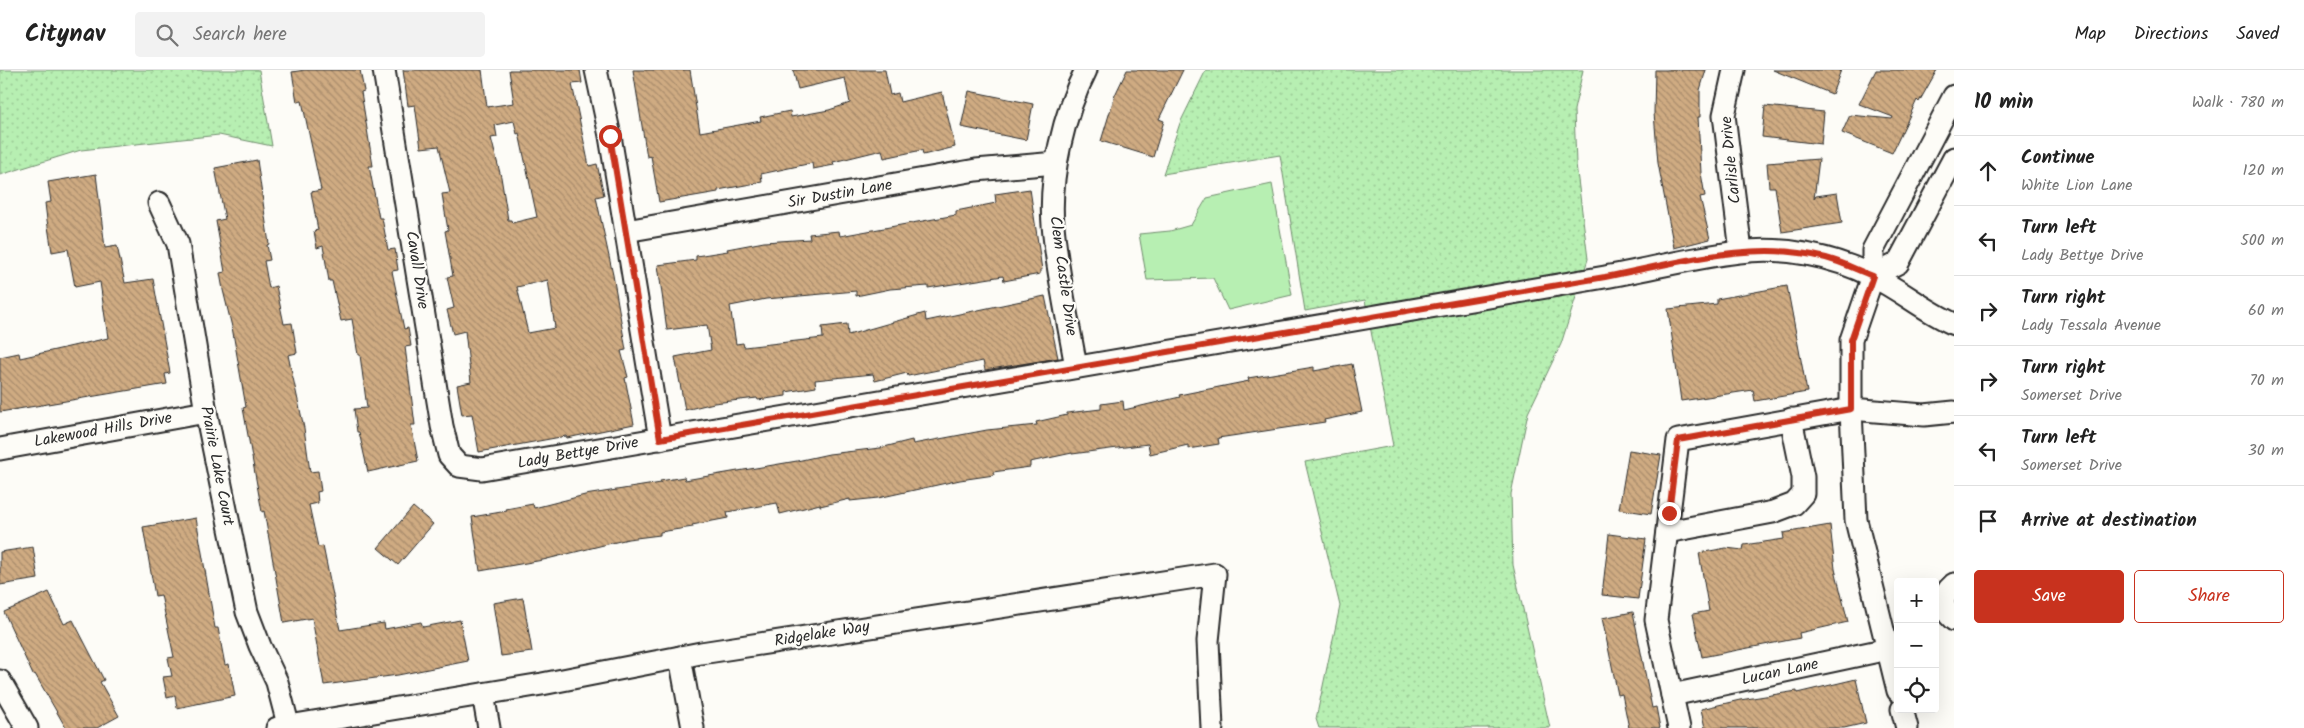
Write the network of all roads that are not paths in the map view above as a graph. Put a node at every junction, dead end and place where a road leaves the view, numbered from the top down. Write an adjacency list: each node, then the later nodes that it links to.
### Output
1 (384, 70): 20 (street, Cavall Drive)
2 (596, 70): 9 (street)
3 (1086, 70): 7 (street, Clem Castle Drive)
4 (1734, 70): 10 (street, Carlisle Drive)
5 (1954, 96): 11 (street)
6 (1954, 158): 11 (street)
7 (1056, 163): 9 (street, Sir Dustin Lane); 13 (street, Clem Castle Drive)
8 (159, 203): 15 (street, Prairie Lake Court)
9 (626, 231): 18 (street)
10 (1741, 251): 11 (street, Lady Bettye Drive); 13 (street, Lady Bettye Drive)
11 (1873, 276): 12 (street, Lady Bettye Drive); 14 (street)
12 (1954, 324)
13 (1076, 368): 18 (street, Lady Bettye Drive)
14 (1851, 409): 16 (street); 17 (street); 24 (street)
15 (206, 412): 19 (street, Lakewood Hills Drive); 31 (street, Prairie Lake Court)
16 (1954, 412)
17 (1792, 419): 21 (street); 21 (street)
18 (660, 439): 20 (street, Lady Bettye Drive)
19 (0, 448)
20 (459, 466)
21 (1667, 532): 29 (street)
22 (1954, 584): 23 (street)
23 (1954, 620)
24 (1888, 649): 26 (street); 29 (street, Lucan Lane)
25 (680, 656): 28 (street, Ridgelake Way); 34 (street); 35 (street, Ridgelake Way)
26 (1894, 674)
27 (0, 681): 32 (street)
28 (483, 694): 31 (street, Ridgelake Way); 33 (street)
29 (1672, 695): 36 (street)
30 (1903, 713): 37 (street)
31 (285, 727)
32 (27, 728)
33 (489, 728)
34 (693, 728)
35 (1212, 728)
36 (1680, 728)
37 (1907, 728)

